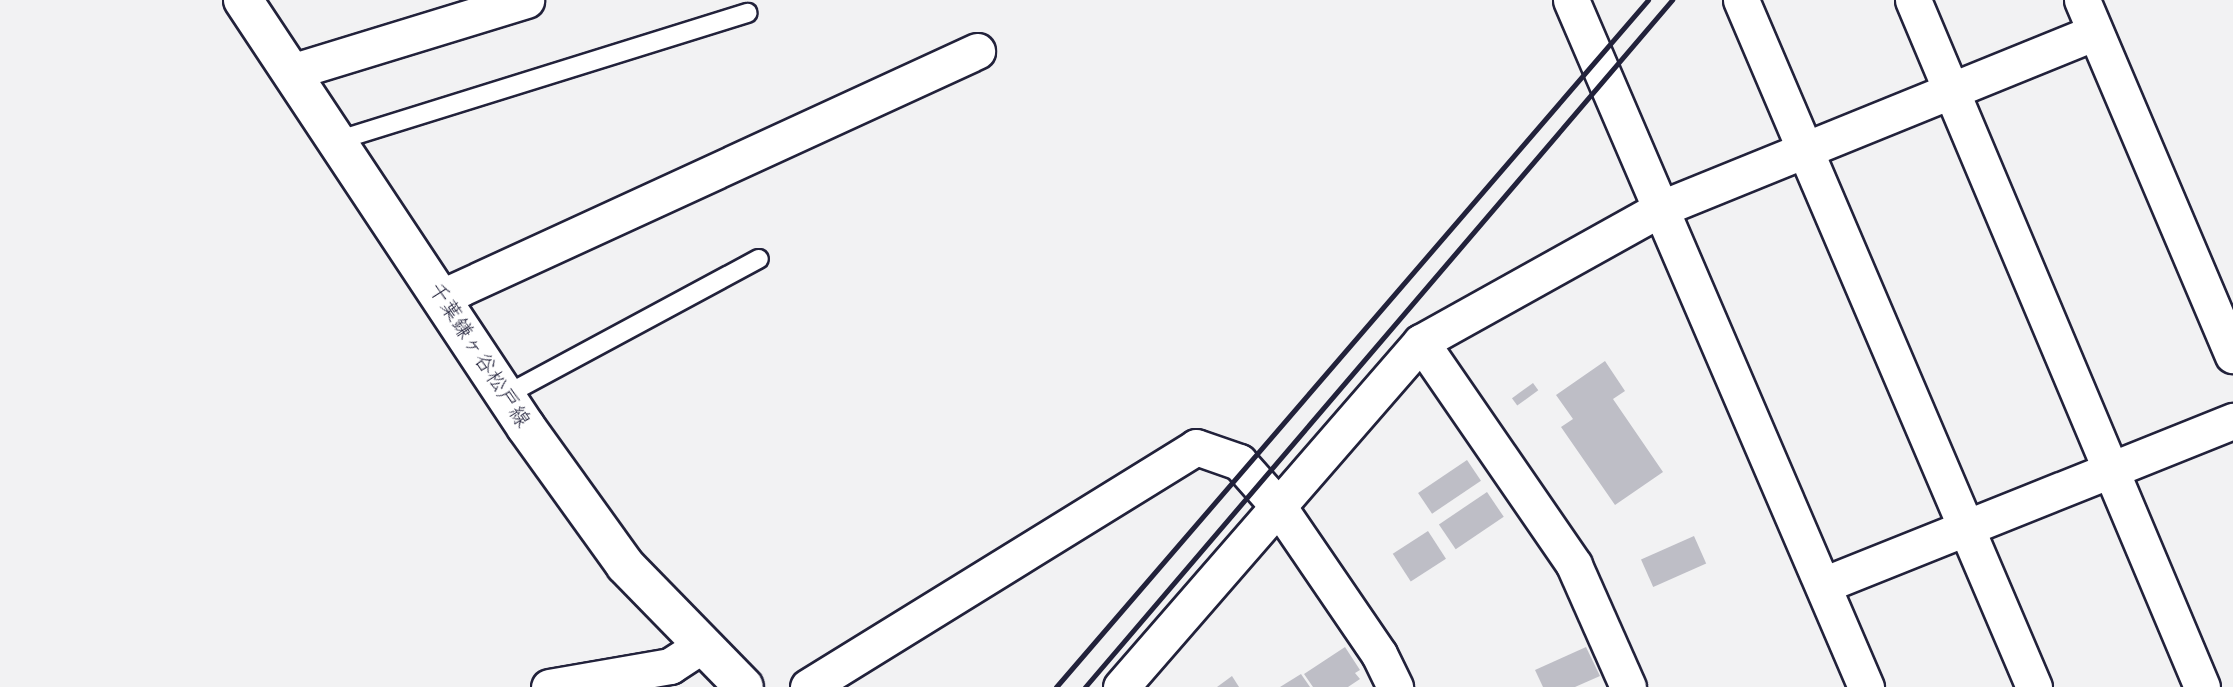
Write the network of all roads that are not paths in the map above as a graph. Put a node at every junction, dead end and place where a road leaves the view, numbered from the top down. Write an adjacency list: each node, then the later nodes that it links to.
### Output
1 (243, 0): 10 (main road, 千葉鎌ヶ谷松戸線)
2 (526, 0): 10 (street)
3 (1572, 0): 14 (street)
4 (1741, 0): 13 (street)
5 (1913, 0): 11 (street)
6 (2082, 0): 8 (street)
7 (748, 13): 12 (lane)
8 (2095, 32): 11 (street); 18 (street)
9 (977, 51): 16 (street)
10 (291, 72): 12 (main road, 千葉鎌ヶ谷松戸線)
11 (1951, 89): 13 (street); 21 (street)
12 (336, 141): 16 (main road, 千葉鎌ヶ谷松戸線)
13 (1804, 149): 14 (street); 23 (street)
14 (1662, 208): 17 (street); 24 (street)
15 (759, 259): 19 (lane)
16 (442, 297): 19 (main road, 千葉鎌ヶ谷松戸線)
17 (1421, 342): 22 (street); 31 (street)
18 (2233, 355)
19 (506, 395): 25 (main road, 千葉鎌ヶ谷松戸線)
20 (2233, 421): 21 (street)
21 (2111, 468): 23 (street); 34 (street)
22 (1278, 506): 28 (street); 29 (street); 30 (street)
23 (1965, 527): 24 (street); 33 (street)
24 (1823, 585): 32 (street)
25 (701, 646): 26 (street); 27 (main road, 千葉鎌ヶ谷松戸線)
26 (548, 687)
27 (744, 687)
28 (808, 687)
29 (1121, 687)
30 (1395, 687)
31 (1628, 687)
32 (1866, 687)
33 (2034, 687)
34 (2202, 687)

